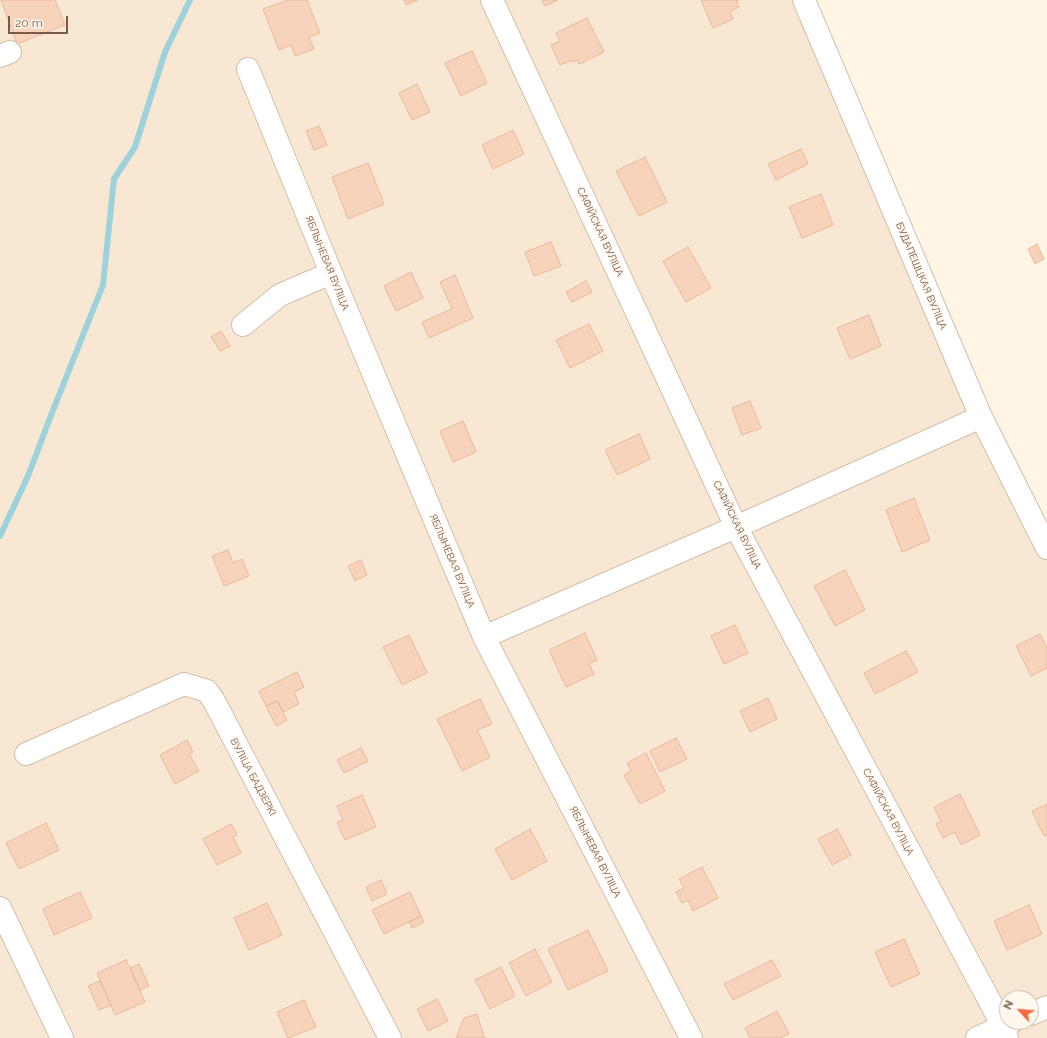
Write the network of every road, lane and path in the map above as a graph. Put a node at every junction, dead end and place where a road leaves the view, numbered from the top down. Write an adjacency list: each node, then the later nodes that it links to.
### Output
1 (492, 0): 7 (street, САФІЙСКАЯ ВУЛІЦА)
2 (804, 0): 6 (street, БУДАПЕШЦКАЯ ВУЛІЦА)
3 (248, 68): 4 (street, ЯБЛЫНЕВАЯ ВУЛІЦА)
4 (331, 273): 5 (street); 9 (street, ЯБЛЫНЕВАЯ ВУЛІЦА)
5 (243, 325)
6 (981, 417): 7 (street); 8 (street, БУДАПЕШЦКАЯ ВУЛІЦА)
7 (736, 528): 9 (street); 12 (street, САФІЙСКАЯ ВУЛІЦА)
8 (1047, 548)
9 (484, 637): 16 (street, ЯБЛЫНЕВАЯ ВУЛІЦА)
10 (26, 754): 15 (street, ВУЛІЦА БАДЗЕРКІ)
11 (0, 908): 14 (street)
12 (999, 1014)
13 (1004, 1030): 17 (street)
14 (62, 1038)
15 (390, 1038)
16 (691, 1038)
17 (977, 1038)

